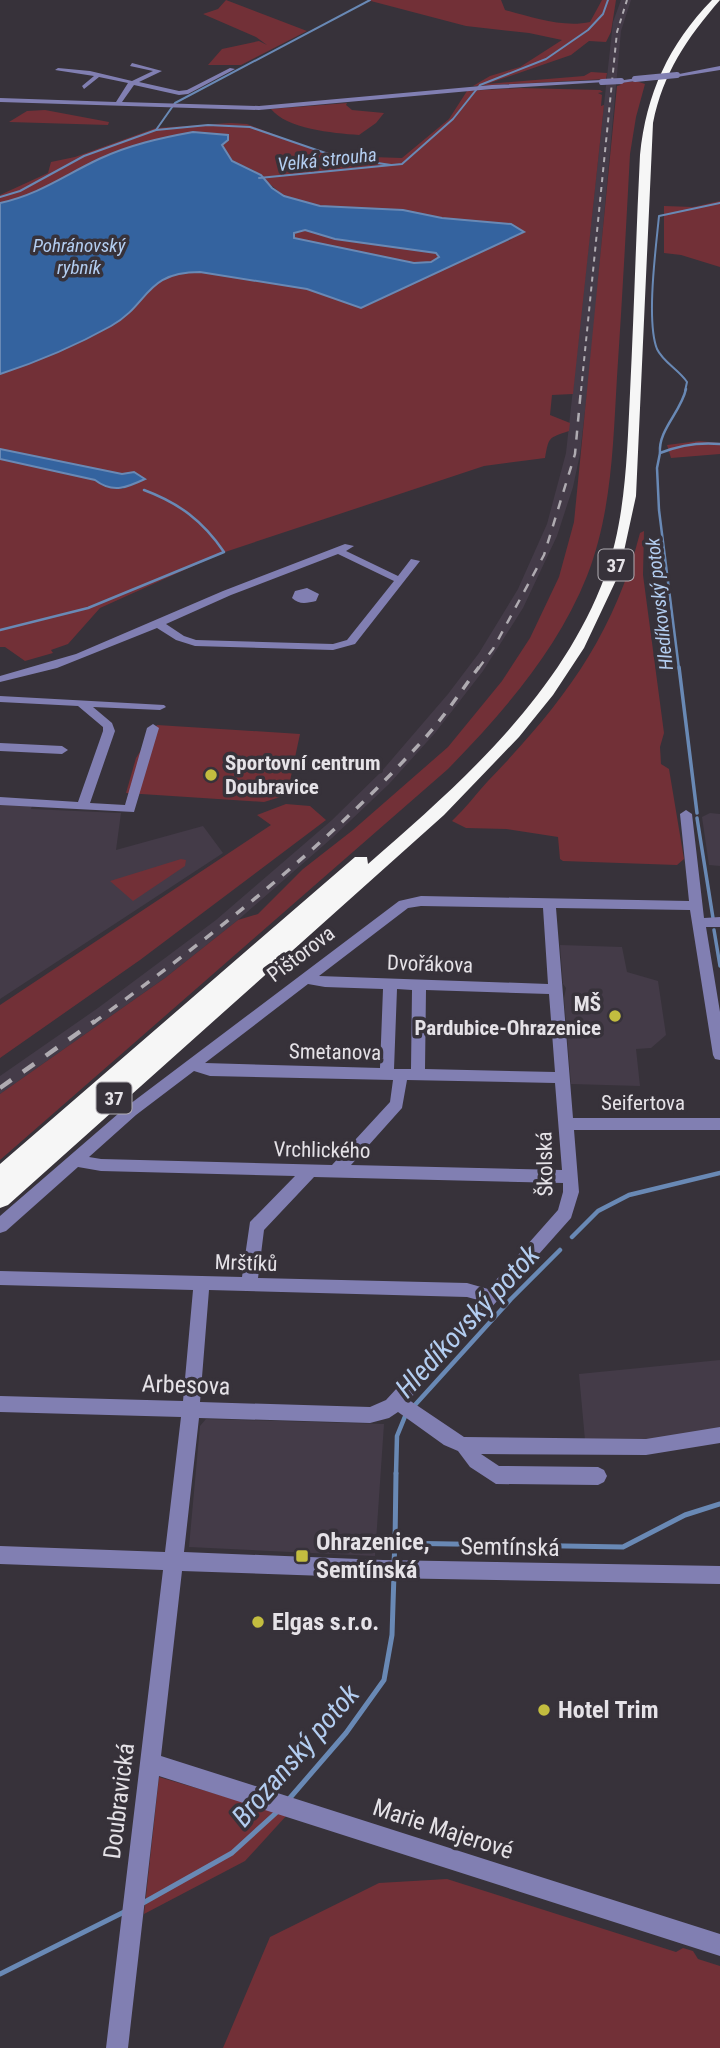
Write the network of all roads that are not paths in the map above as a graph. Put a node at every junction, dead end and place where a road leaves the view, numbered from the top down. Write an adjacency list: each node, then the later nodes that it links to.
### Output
1 (708, 0): 13 (highway, 37)
2 (716, 0): 48 (highway, 37)
3 (132, 65): 8 (street)
4 (720, 68): 11 (street, bridge)
5 (232, 69): 8 (street)
6 (58, 70): 7 (street)
7 (98, 75): 8 (street); 9 (street)
8 (133, 83): 11 (street)
9 (84, 87)
10 (0, 100): 11 (street)
11 (118, 104)
12 (415, 561): 14 (street)
13 (600, 570)
14 (400, 580): 16 (street); 16 (street)
15 (586, 602): 46 (highway, 37)
16 (159, 624): 17 (street)
17 (0, 679)
18 (0, 699): 19 (street)
19 (81, 703): 20 (street); 25 (street)
20 (160, 707)
21 (153, 728): 25 (street)
22 (0, 747): 23 (street)
23 (62, 750)
24 (0, 801): 25 (street)
25 (83, 806)
26 (686, 814): 28 (street)
27 (549, 903): 28 (street, Pištorova); 31 (street, Pištorova); 34 (street, Školská)
28 (696, 906): 30 (street)
29 (720, 922): 30 (street)
30 (699, 923): 35 (street)
31 (304, 978): 32 (street, Dvořákova); 37 (street, Pištorova)
32 (390, 984): 33 (street, Dvořákova); 38 (street)
33 (419, 985): 34 (street, Dvořákova); 39 (street)
34 (556, 989): 40 (street, Školská)
35 (718, 1030): 36 (street)
36 (720, 1055)
37 (191, 1065): 38 (street, Smetanova); 43 (street, Pištorova)
38 (394, 1074): 39 (street, Smetanova); 45 (street)
39 (418, 1075): 40 (street, Smetanova)
40 (562, 1078): 41 (street, Školská)
41 (567, 1124): 42 (street, Seifertova); 47 (street, Školská)
42 (720, 1124)
43 (74, 1160): 44 (street, Vrchlického); 49 (street, Pištorova)
44 (310, 1171): 45 (street, Vrchlického); 52 (street)
45 (336, 1171): 47 (street, Vrchlického)
46 (0, 1177)
47 (570, 1177): 53 (street, Školská)
48 (0, 1199)
49 (0, 1226)
50 (0, 1278): 51 (street, Mrštíků)
51 (202, 1283): 52 (street, Mrštíků); 56 (street)
52 (249, 1284): 53 (street, Mrštíků)
53 (489, 1296): 55 (street, Školská)
54 (0, 1404): 56 (street, Arbesova)
55 (405, 1408): 57 (street, Školská); 59 (street)
56 (191, 1409): 57 (street, Arbesova); 62 (street)
57 (370, 1415)
58 (720, 1435): 59 (street)
59 (464, 1445): 60 (street)
60 (598, 1476)
61 (0, 1555): 62 (street, Semtínská)
62 (173, 1561): 63 (street, Semtínská); 64 (street, Doubravická)
63 (720, 1575)
64 (150, 1763): 65 (street, Marie Majerové); 66 (street, Doubravická)
65 (720, 1945)
66 (117, 2048)

